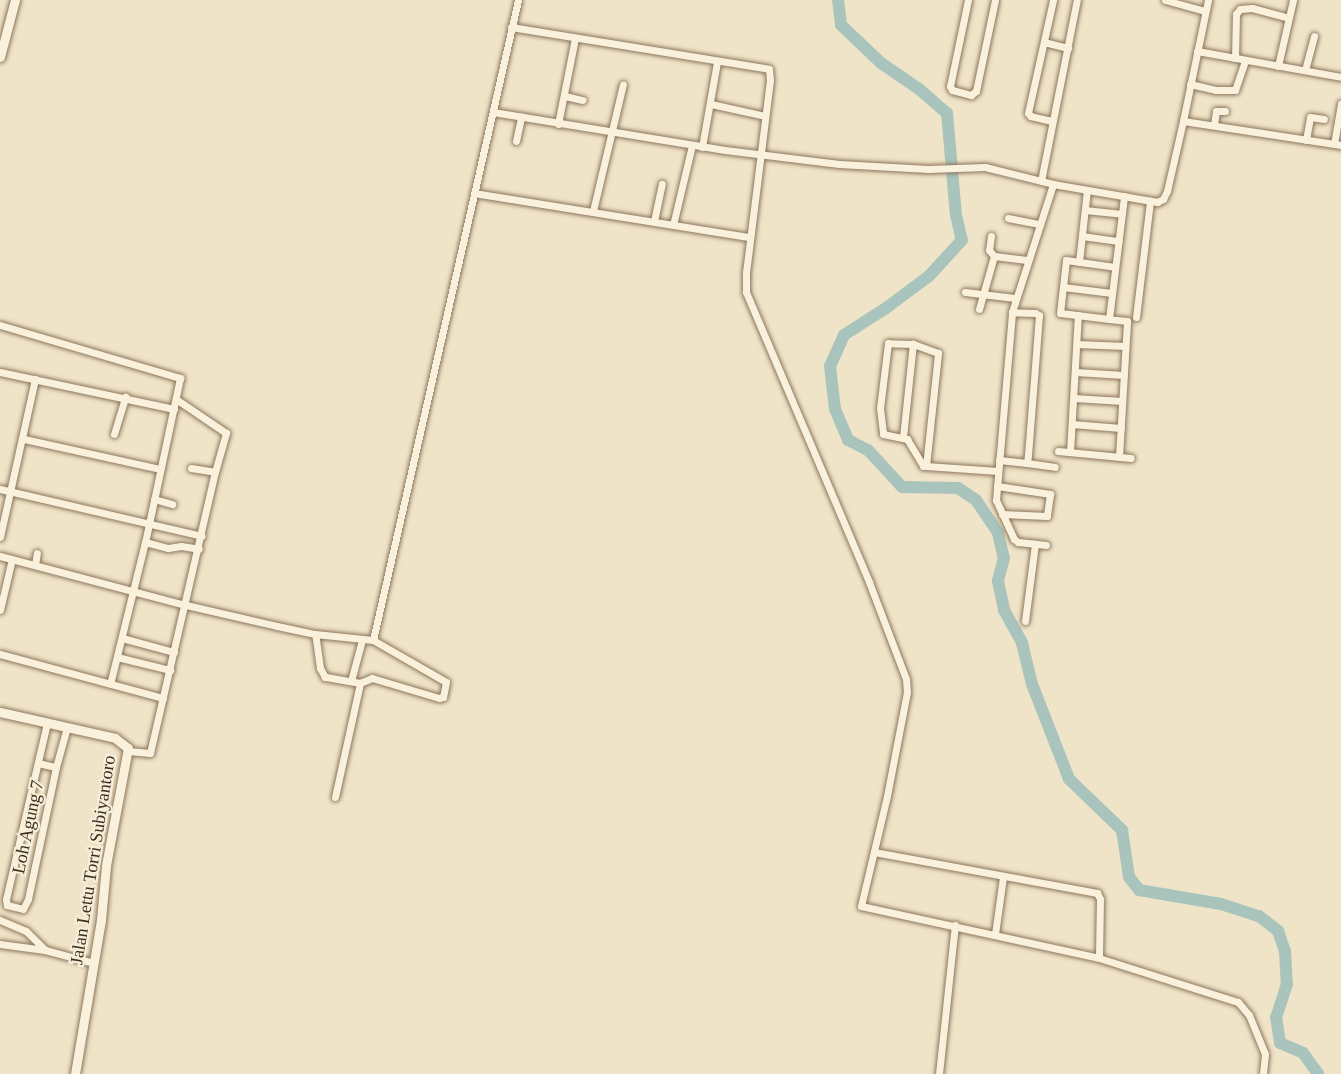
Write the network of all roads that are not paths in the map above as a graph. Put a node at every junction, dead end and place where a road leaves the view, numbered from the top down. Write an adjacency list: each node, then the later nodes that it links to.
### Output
1 (15, 0): 18 (main road)
2 (518, 0): 12 (street)
3 (968, 0): 4 (street)
4 (995, 0)
5 (1053, 0): 15 (street)
6 (1077, 0): 16 (street)
7 (1165, 0): 10 (street)
8 (1208, 0): 10 (street)
9 (1293, 0): 11 (street)
10 (1205, 10): 17 (street)
11 (1289, 18): 19 (street); 22 (street)
12 (511, 27): 14 (street); 32 (street)
13 (1314, 36): 23 (street)
14 (575, 38): 21 (street); 27 (street)
15 (1044, 42): 16 (street); 36 (street)
16 (1068, 48): 36 (street)
17 (1197, 51): 19 (street); 26 (street)
18 (0, 57)
19 (1235, 58): 20 (street)
20 (1245, 61): 22 (street); 26 (street)
21 (717, 62): 29 (street); 33 (street)
22 (1278, 66): 23 (street)
23 (1305, 70): 24 (street)
24 (1341, 77)
25 (623, 84): 40 (street)
26 (1190, 84): 37 (street)
27 (565, 96): 28 (street); 38 (street)
28 (583, 100)
29 (711, 104): 33 (street); 45 (street)
30 (1341, 104): 43 (street)
31 (1225, 111): 39 (street)
32 (492, 112): 34 (street); 51 (street)
33 (765, 116): 46 (street)
34 (521, 117): 38 (street); 42 (street)
35 (1324, 119): 41 (street)
36 (1052, 121): 47 (street)
37 (1183, 122): 39 (street); 53 (street)
38 (558, 124): 40 (street)
39 (1214, 125): 41 (street)
40 (613, 132): 44 (street); 55 (street)
41 (1306, 140): 43 (street)
42 (516, 141)
43 (1338, 144)
44 (692, 145): 45 (street); 60 (street)
45 (702, 147): 46 (street)
46 (761, 154): 47 (street); 63 (street)
47 (1041, 181): 49 (street)
48 (662, 184): 58 (street)
49 (1053, 184): 50 (street); 59 (street)
50 (1088, 190): 52 (street); 54 (street)
51 (474, 193): 55 (street); 133 (street)
52 (1124, 196): 53 (street); 56 (street)
53 (1150, 201): 77 (street)
54 (1085, 210): 56 (street); 62 (street)
55 (593, 211): 58 (street)
56 (1122, 214): 64 (street)
57 (1008, 218): 59 (street)
58 (654, 221): 60 (street)
59 (1039, 224): 66 (street)
60 (673, 225): 63 (street)
61 (992, 236): 65 (street)
62 (1082, 236): 64 (street); 67 (street)
63 (750, 237): 149 (street)
64 (1119, 241): 68 (street)
65 (994, 256): 66 (street); 72 (street)
66 (1027, 260): 73 (street)
67 (1078, 262): 68 (street); 69 (street)
68 (1115, 267): 71 (street)
69 (1063, 287): 71 (street); 76 (street)
70 (965, 292): 72 (street)
71 (1112, 293): 78 (street)
72 (983, 295): 73 (street); 74 (street)
73 (1015, 298): 75 (street)
74 (979, 309)
75 (1012, 312): 101 (street); 102 (street)
76 (1078, 315): 78 (street); 81 (street)
77 (1136, 317)
78 (1109, 319): 82 (street)
79 (0, 325): 89 (street)
80 (913, 344): 95 (street); 95 (street); 103 (street)
81 (1077, 344): 82 (street); 84 (street)
82 (1125, 346): 85 (street)
83 (0, 372): 86 (street)
84 (1075, 372): 85 (street); 88 (street)
85 (1124, 375): 90 (street)
86 (35, 380): 87 (street); 96 (street)
87 (125, 397): 91 (street); 94 (street)
88 (1074, 398): 90 (street); 92 (street)
89 (176, 399): 91 (street); 108 (street)
90 (1122, 401): 93 (street)
91 (174, 409): 106 (street)
92 (1072, 424): 93 (street); 98 (street)
93 (1121, 428): 99 (street)
94 (114, 434)
95 (903, 437): 103 (street)
96 (24, 439): 106 (street); 111 (street)
97 (1058, 451): 98 (street)
98 (1070, 452): 99 (street)
99 (1119, 457): 100 (street)
100 (1131, 458)
101 (999, 460): 102 (street); 107 (street)
102 (1027, 463): 104 (street)
103 (926, 466): 107 (street)
104 (1055, 467)
105 (191, 468): 108 (street)
106 (161, 469): 112 (street)
107 (998, 471): 109 (street)
108 (215, 472): 116 (street)
109 (997, 486): 114 (street); 114 (street)
110 (0, 489): 111 (street)
111 (12, 492): 115 (street); 117 (street)
112 (154, 499): 113 (street); 115 (street)
113 (172, 504)
114 (1002, 514): 119 (street)
115 (148, 525): 116 (street); 118 (street)
116 (202, 536): 121 (street)
117 (0, 537)
118 (145, 543): 121 (street); 126 (street)
119 (1035, 544): 120 (street); 129 (street)
120 (1046, 545)
121 (199, 549): 127 (street)
122 (37, 554): 125 (street)
123 (0, 556): 124 (street)
124 (12, 559): 125 (street); 128 (street)
125 (35, 565): 126 (street)
126 (133, 592): 127 (street); 131 (street)
127 (186, 605): 130 (street); 134 (street)
128 (0, 610)
129 (1025, 621)
130 (315, 634): 132 (street); 138 (street)
131 (122, 638): 134 (street); 136 (street)
132 (362, 640): 133 (street); 138 (street)
133 (373, 640): 139 (street)
134 (174, 652): 137 (street)
135 (0, 654): 140 (street)
136 (117, 657): 137 (street); 140 (street)
137 (170, 670): 141 (street)
138 (351, 681): 139 (street)
139 (360, 683): 148 (street)
140 (110, 684): 141 (street)
141 (163, 698): 145 (street)
142 (0, 712): 143 (main road, Jalan Lettu Torri Subiyantoro)
143 (47, 723): 144 (main road, Jalan Lettu Torri Subiyantoro); 146 (street, Loh Agung 7)
144 (67, 727): 145 (main road, Jalan Lettu Torri Subiyantoro); 147 (street, Loh Agung 7)
145 (128, 751): 157 (main road, Jalan Lettu Torri Subiyantoro)
146 (38, 763): 147 (street, Loh Agung 7); 147 (street, Loh Agung 7)
147 (56, 767)
148 (334, 797)
149 (874, 852): 150 (street); 152 (street)
150 (1003, 877): 153 (street); 156 (street)
151 (0, 920): 155 (street)
152 (955, 928): 153 (street); 159 (street)
153 (995, 934): 156 (street)
154 (0, 944): 155 (street)
155 (45, 951): 157 (street)
156 (1098, 958): 160 (street)
157 (94, 963): 158 (main road, Jalan Lettu Torri Subiyantoro)
158 (75, 1074)
159 (939, 1074)
160 (1263, 1074)

